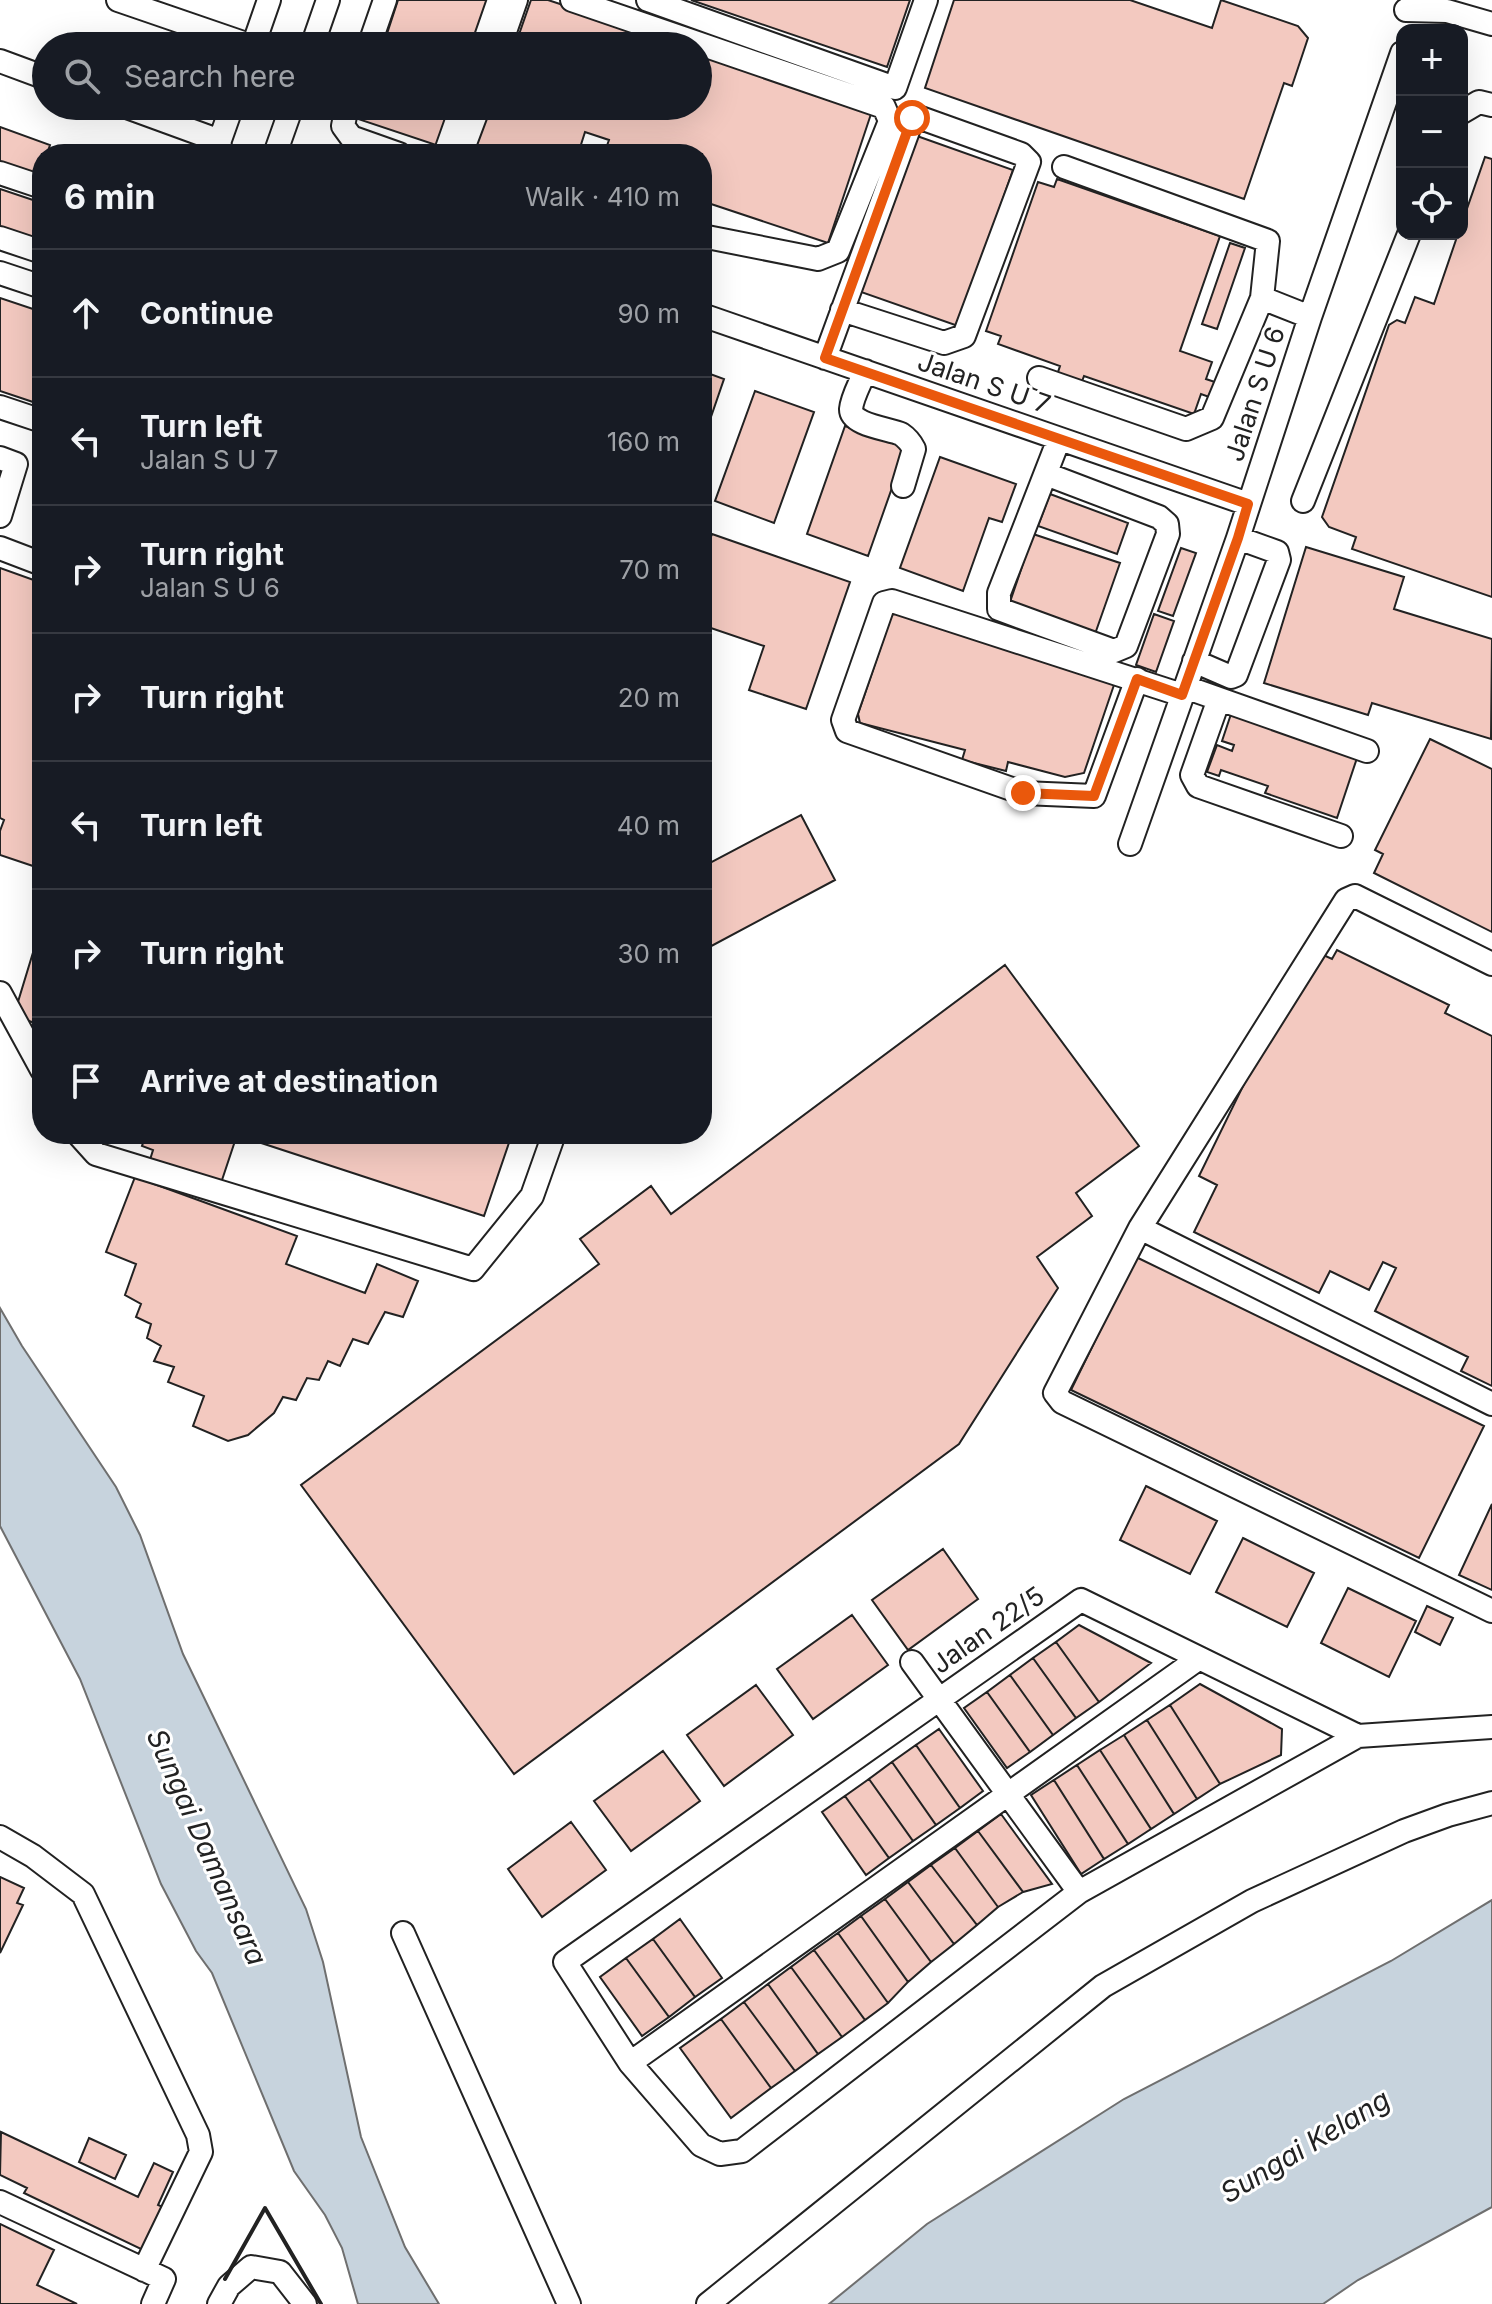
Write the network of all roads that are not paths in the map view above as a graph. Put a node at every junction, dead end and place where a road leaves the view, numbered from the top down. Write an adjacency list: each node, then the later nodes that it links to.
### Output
1 (118, 0): 12 (street)
2 (269, 0): 13 (street)
3 (328, 0): 14 (street)
4 (385, 0): 15 (street)
5 (499, 0): 16 (street)
6 (516, 0): 17 (street)
7 (572, 0): 18 (street)
8 (648, 0): 9 (street)
9 (926, 0)
10 (1404, 13): 11 (street)
11 (1492, 24)
12 (211, 32)
13 (257, 32)
14 (317, 32)
15 (374, 32)
16 (488, 32)
17 (505, 32)
18 (665, 32)
19 (712, 48): 41 (street)
20 (0, 61): 22 (street)
21 (1396, 70): 48 (street, Jalan S U 6)
22 (32, 73)
23 (1492, 105): 24 (street)
24 (1468, 108)
25 (155, 120): 31 (street)
26 (227, 120): 32 (street)
27 (287, 120): 33 (street)
28 (344, 120): 34 (street)
29 (457, 120): 35 (street)
30 (474, 120): 36 (street)
31 (209, 144)
32 (219, 144)
33 (279, 144)
34 (371, 144)
35 (449, 144)
36 (465, 144)
37 (1064, 167): 46 (street)
38 (0, 173): 39 (street)
39 (32, 184)
40 (0, 238): 43 (street)
41 (712, 238)
42 (1407, 240): 59 (street)
43 (32, 249)
44 (0, 273): 45 (street)
45 (32, 284)
46 (1262, 298): 48 (street); 52 (street)
47 (842, 310): 47 (street); 50 (street)
48 (1310, 317): 60 (street, Jalan S U 6)
49 (712, 318): 50 (street, Jalan S U 7)
50 (825, 358): 51 (street, Jalan S U 7)
51 (865, 371): 55 (street, Jalan S U 7); 58 (street)
52 (1039, 378)
53 (0, 407): 54 (street)
54 (32, 418)
55 (1059, 439): 57 (street); 60 (street, Jalan S U 7)
56 (0, 458): 61 (street)
57 (1046, 474): 57 (street)
58 (903, 486)
59 (1303, 501)
60 (1248, 504): 62 (street, Jalan S U 6)
61 (0, 516)
62 (1238, 538): 65 (street, Jalan S U 6); 65 (street)
63 (0, 548): 64 (street)
64 (32, 560)
65 (1194, 661): 67 (street, Jalan S U 6)
66 (1137, 679): 66 (street); 67 (street)
67 (1184, 691): 68 (street); 71 (street, Jalan S U 6)
68 (1219, 699): 69 (street); 70 (street)
69 (1367, 751)
70 (1341, 836)
71 (1130, 844)
72 (1492, 964): 77 (street)
73 (0, 993): 74 (street)
74 (32, 1052)
75 (87, 1144): 76 (street)
76 (550, 1144)
77 (1140, 1228): 78 (street); 79 (street)
78 (1492, 1404)
79 (1492, 1611)
80 (1198, 1659): 82 (street, Jalan 22/5); 84 (street, Jalan 22/5); 85 (street)
81 (912, 1662): 82 (street)
82 (941, 1698): 85 (street); 90 (street, Jalan 22/5)
83 (1492, 1727): 84 (street, Jalan 22/5)
84 (1358, 1736): 88 (street)
85 (1009, 1794): 88 (street); 90 (street)
86 (1492, 1803): 97 (street)
87 (0, 1837): 92 (street)
88 (1079, 1892): 90 (street)
89 (403, 1933): 96 (street)
90 (630, 2063)
91 (0, 2202): 92 (street)
92 (144, 2270): 93 (street)
93 (153, 2304)
94 (219, 2304): 95 (street)
95 (305, 2304)
96 (569, 2304)
97 (708, 2304)

